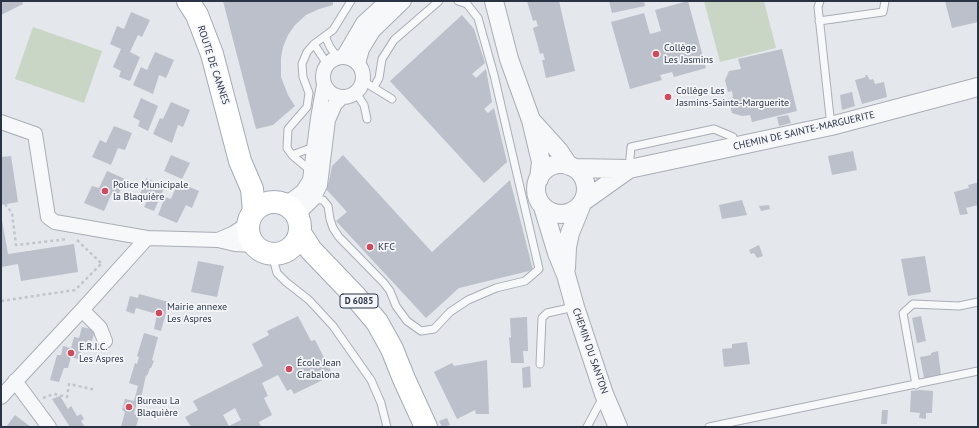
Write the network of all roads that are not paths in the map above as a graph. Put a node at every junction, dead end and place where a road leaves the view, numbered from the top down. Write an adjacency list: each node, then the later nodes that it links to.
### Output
1 (188, 1): 24 (main road, ROUTE DE CANNES / D 6085)
2 (351, 1): 11 (lane)
3 (387, 1): 13 (street)
4 (404, 1): 14 (street)
5 (439, 1): 16 (lane)
6 (458, 1): 31 (lane)
7 (820, 1): 10 (lane)
8 (885, 1): 10 (lane)
9 (493, 5): 21 (street)
10 (820, 21): 23 (lane)
11 (325, 36): 12 (lane); 13 (lane)
12 (314, 44): 13 (lane); 26 (lane)
13 (336, 59): 14 (street); 15 (street)
14 (358, 64): 16 (street)
15 (324, 85): 18 (street); 25 (street)
16 (364, 87): 18 (street); 19 (lane); 20 (lane)
17 (978, 87): 23 (street, CHEMIN DE SAINTE-MARGUERITE)
18 (341, 98): 31 (street)
19 (392, 99)
20 (367, 119)
21 (531, 120): 27 (street); 30 (street)
22 (1, 122): 36 (street)
23 (831, 126): 28 (street, CHEMIN DE SAINTE-MARGUERITE)
24 (233, 131): 34 (main road, ROUTE DE CANNES / D 6085); 35 (main road, ROUTE DE CANNES / D 6085)
25 (314, 147): 26 (lane); 29 (street)
26 (292, 155): 29 (lane)
27 (571, 167): 28 (street, CHEMIN DE SAINTE-MARGUERITE); 30 (street); 32 (street)
28 (629, 169): 32 (street, CHEMIN DE SAINTE-MARGUERITE)
29 (311, 171): 35 (street)
30 (539, 179): 33 (street)
31 (313, 199): 35 (street)
32 (582, 203): 33 (street); 38 (street, CHEMIN DU SANTON)
33 (543, 207): 38 (street, CHEMIN DU SANTON)
34 (251, 217): 35 (main road, ROUTE DE CANNES); 35 (main road); 37 (street)
35 (282, 229): 37 (street); 50 (lane); 51 (main road, ROUTE DE CANNES / D 6085)
36 (147, 238): 37 (street); 41 (street)
37 (218, 240)
38 (566, 275): 40 (street, CHEMIN DU SANTON)
39 (978, 302): 46 (lane)
40 (575, 307): 43 (lane); 47 (street, CHEMIN DU SANTON)
41 (82, 310): 42 (street); 45 (street)
42 (105, 342)
43 (540, 364)
44 (978, 371): 46 (lane)
45 (15, 381): 48 (street); 49 (street)
46 (916, 385): 54 (lane)
47 (604, 394): 52 (lane); 53 (street, CHEMIN DU SANTON)
48 (1, 397)
49 (49, 427)
50 (387, 427)
51 (426, 427)
52 (586, 427)
53 (618, 427)
54 (709, 427)

